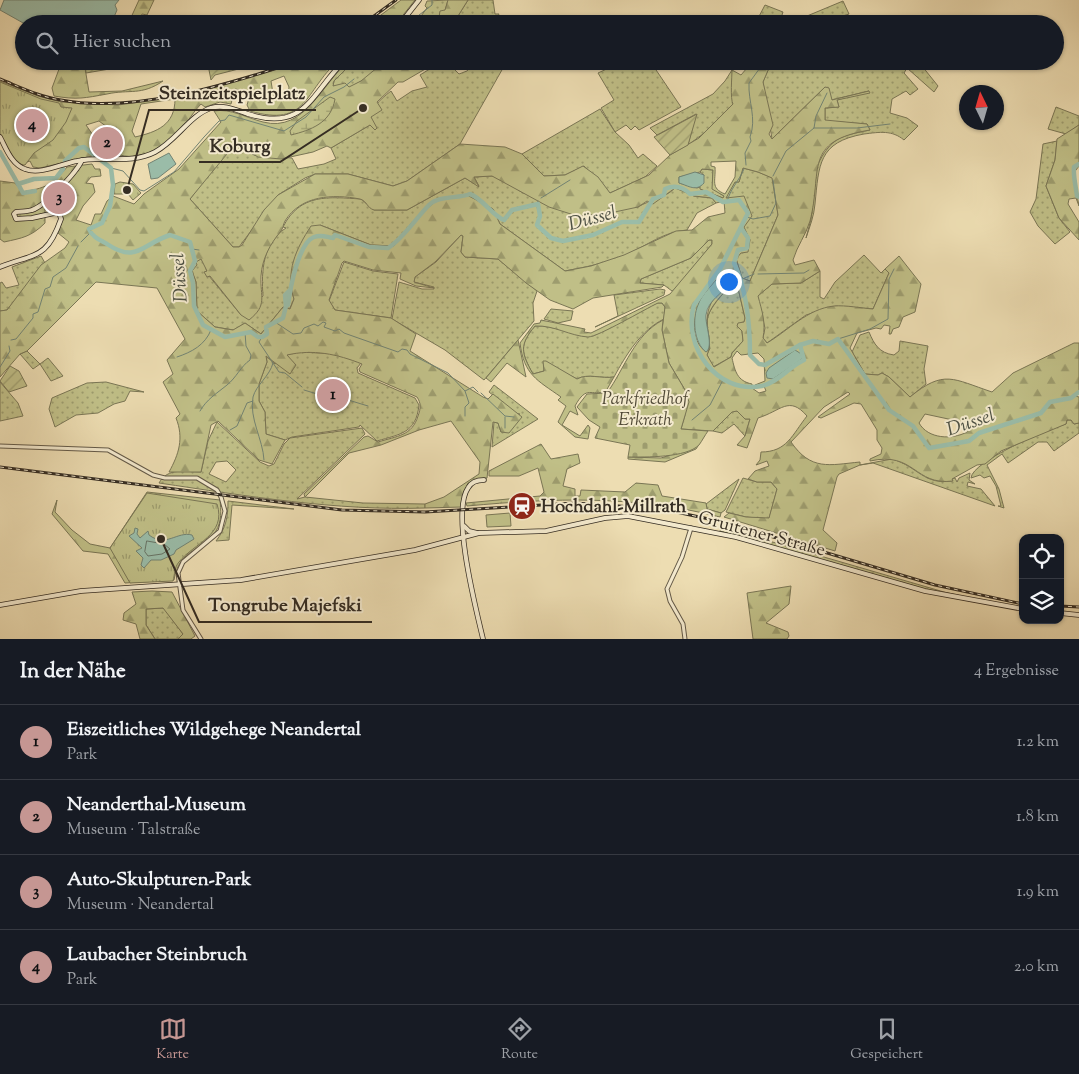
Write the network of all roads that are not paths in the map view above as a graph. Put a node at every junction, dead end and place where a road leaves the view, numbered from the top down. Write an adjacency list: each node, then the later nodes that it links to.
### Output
1 (419, 0): 2 (main road)
2 (407, 15)
3 (336, 70): 5 (main road)
4 (0, 136): 5 (main road)
5 (82, 160): 6 (main road)
6 (0, 267)
7 (0, 446): 15 (street)
8 (484, 480): 9 (main road)
9 (464, 526): 11 (main road); 12 (main road)
10 (691, 527): 11 (main road, Gruitener Straße); 17 (main road, Gruitener Straße); 22 (street)
11 (479, 533): 12 (main road, Gruitener Straße)
12 (464, 537): 13 (main road, Gruitener Straße); 14 (main road)
13 (449, 542): 14 (main road); 15 (main road, Gruitener Straße)
14 (464, 547): 21 (main road)
15 (179, 585): 16 (main road, Gruitener Straße); 20 (street)
16 (0, 605)
17 (1019, 607)
18 (1064, 613): 19 (main road)
19 (1079, 615)
20 (201, 639)
21 (483, 639)
22 (685, 639)

